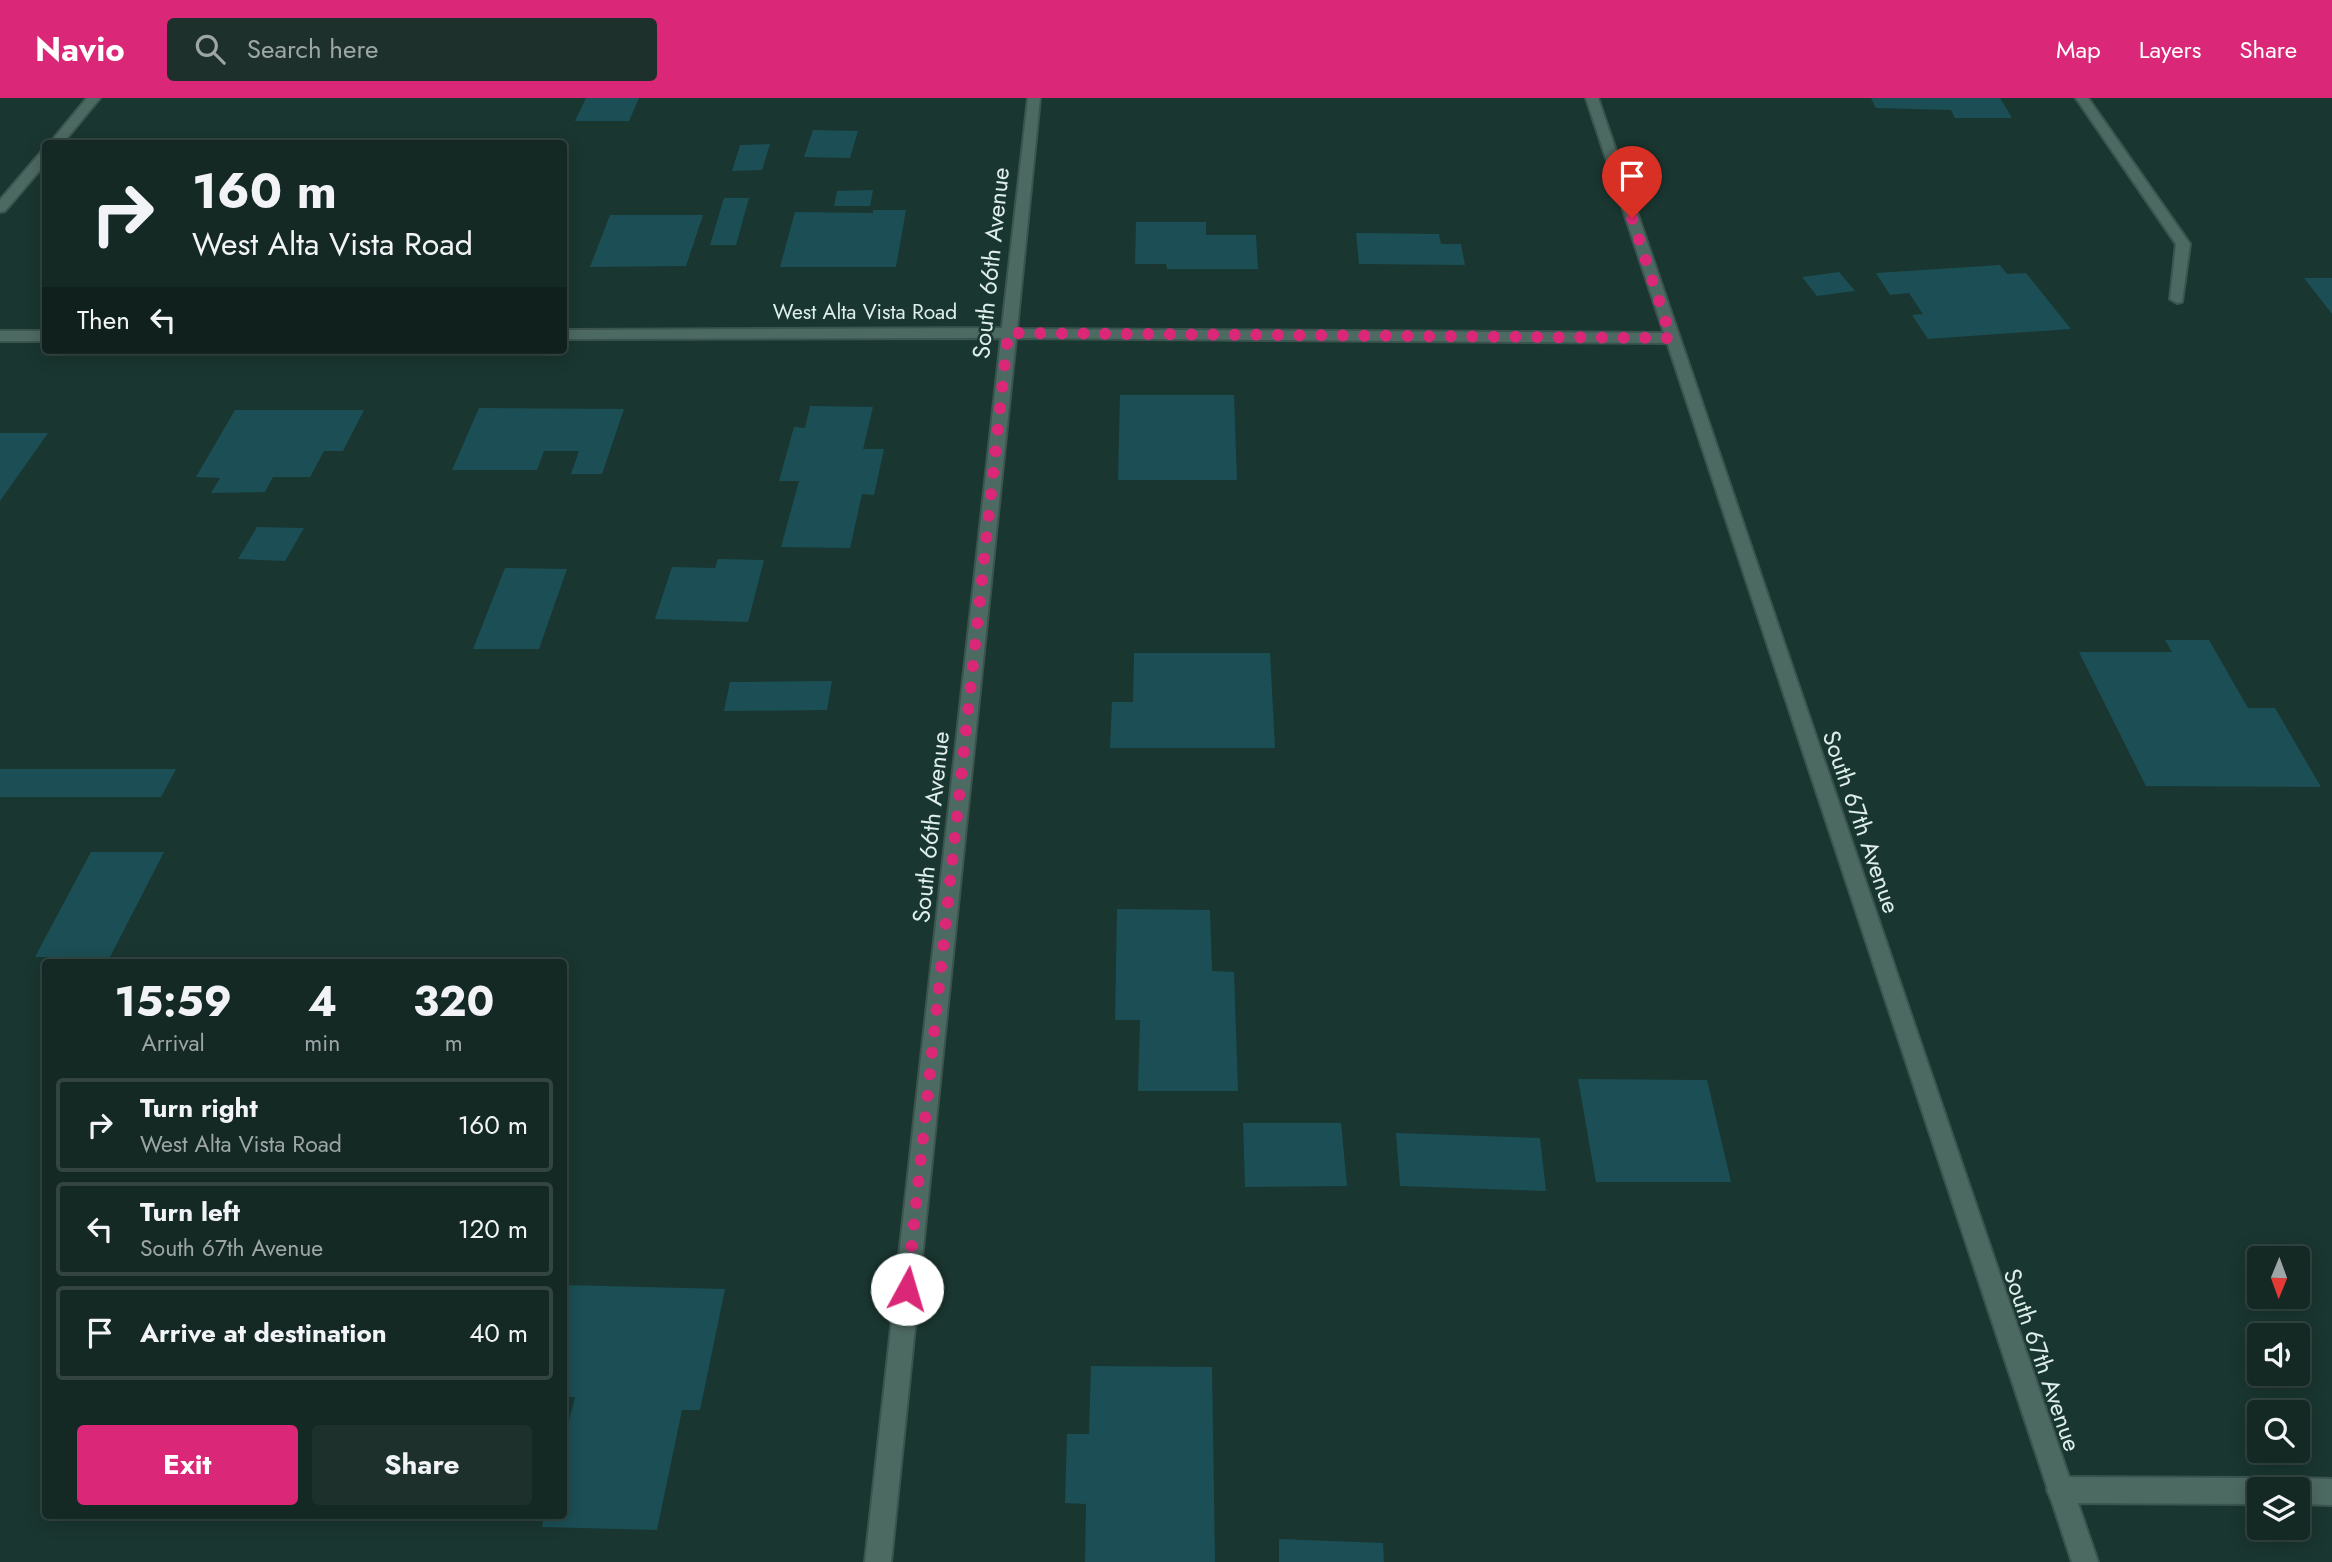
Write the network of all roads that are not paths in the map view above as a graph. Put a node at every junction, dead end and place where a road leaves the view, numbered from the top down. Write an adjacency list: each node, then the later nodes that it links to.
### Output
1 (94, 98): 5 (street)
2 (1034, 98): 9 (street, South 66th Avenue)
3 (1592, 98): 13 (street, South 67th Avenue)
4 (2082, 98): 8 (street)
5 (58, 140)
6 (42, 160): 7 (street)
7 (0, 208)
8 (2177, 299)
9 (1008, 333): 10 (street, West Alta Vista Road); 13 (street, West Alta Vista Road); 18 (street, South 66th Avenue)
10 (567, 334)
11 (0, 336): 12 (street)
12 (42, 336)
13 (1671, 338): 14 (street, South 67th Avenue)
14 (2060, 1490): 15 (street); 19 (street, South 67th Avenue)
15 (2247, 1491)
16 (2310, 1491): 17 (street)
17 (2332, 1492)
18 (878, 1562)
19 (2085, 1562)

